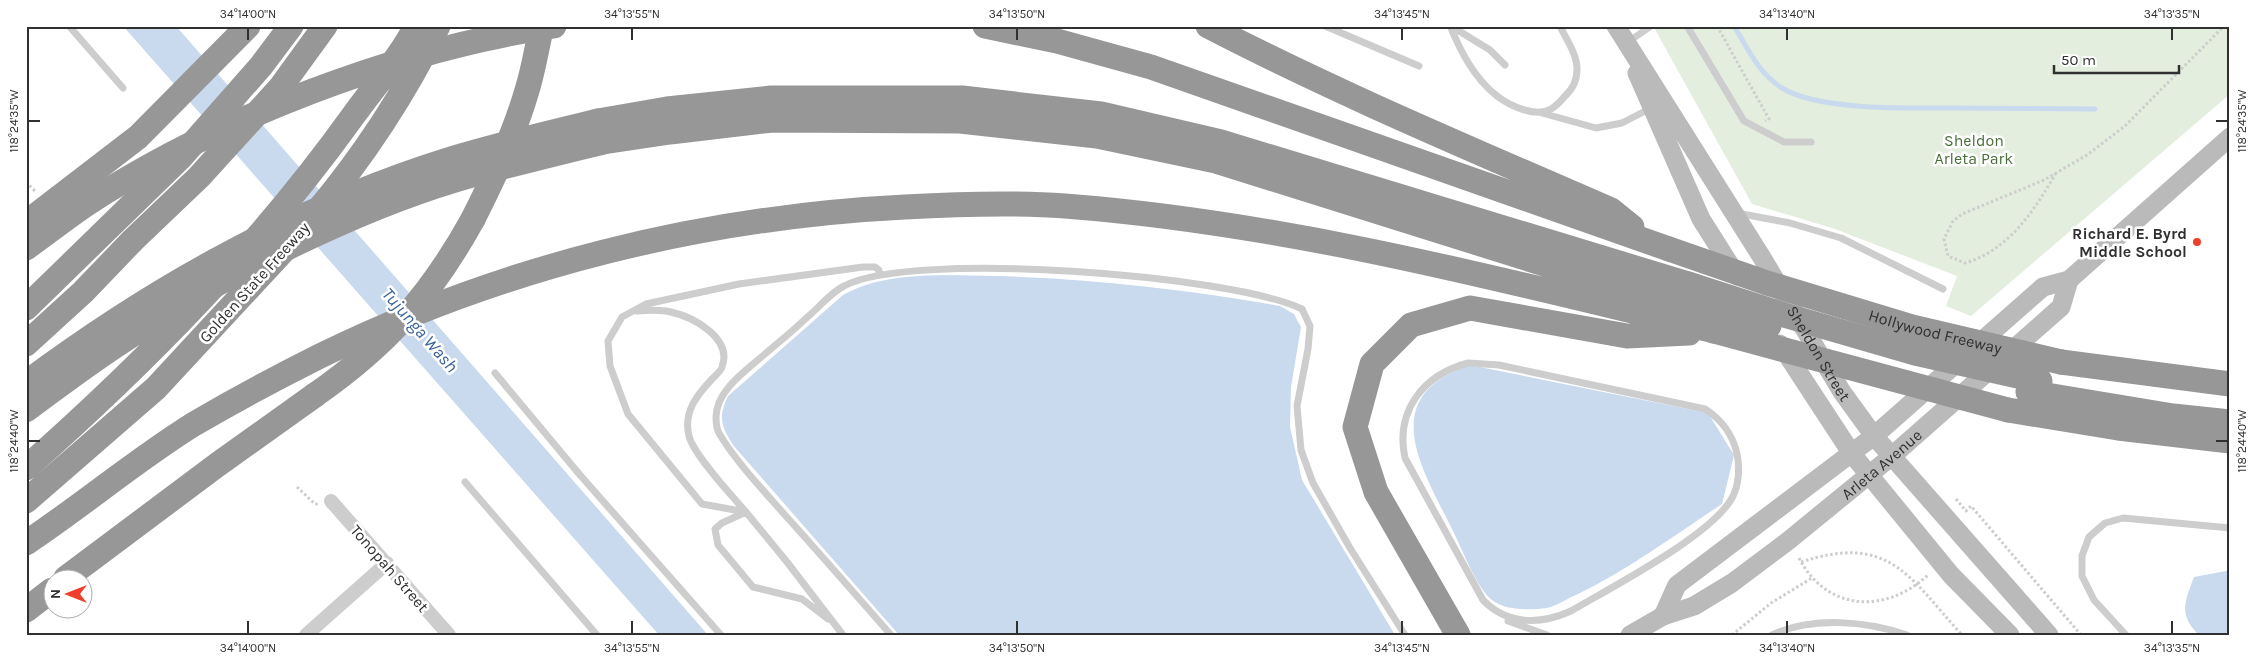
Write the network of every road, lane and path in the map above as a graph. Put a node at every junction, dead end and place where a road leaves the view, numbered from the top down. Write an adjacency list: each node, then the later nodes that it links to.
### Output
1 (69, 26): 22 (lane)
2 (291, 26): 40 (highway, bridge)
3 (325, 26): 43 (highway, bridge)
4 (416, 26): 55 (highway)
5 (438, 26): 60 (highway, Golden State Freeway, bridge)
6 (542, 26): 68 (highway, bridge)
7 (554, 26): 35 (highway, bridge)
8 (985, 26): 34 (highway, Hollywood Freeway)
9 (1208, 26): 34 (highway)
10 (1325, 26): 21 (lane)
11 (1451, 26): 20 (lane); 24 (lane)
12 (1560, 26): 24 (lane)
13 (1616, 26): 19 (main road, Sheldon Street)
14 (1651, 26): 19 (lane)
15 (1687, 26): 25 (lane)
16 (1717, 26): 25 (path)
17 (2224, 26): 29 (path)
18 (240, 35): 33 (highway)
19 (1626, 44): 23 (main road, Sheldon Street); 32 (main road, Sheldon Street)
20 (1505, 64)
21 (1419, 66)
22 (123, 88)
23 (1651, 108): 24 (lane); 53 (main road, Sheldon Street)
24 (1541, 113)
25 (1754, 126): 28 (lane)
26 (601, 132): 36 (highway, bridge); 42 (highway); 47 (highway, bridge)
27 (2230, 137): 38 (main road, Arleta Avenue)
28 (1811, 142)
29 (2056, 173): 29 (path)
30 (26, 182): 31 (path)
31 (35, 191)
32 (1734, 213): 39 (lane); 51 (main road, Sheldon Street)
33 (26, 223)
34 (1659, 245): 46 (highway, Hollywood Freeway, bridge)
35 (26, 248)
36 (215, 273): 45 (highway); 49 (highway)
37 (880, 274): 41 (lane); 82 (lane); 83 (lane)
38 (2069, 280): 51 (main road, Arleta Avenue); 54 (main road, Arleta Avenue)
39 (1943, 289)
40 (26, 308)
41 (631, 312): 62 (lane); 62 (lane)
42 (1710, 321): 47 (highway, bridge); 52 (highway, bridge); 64 (highway, bridge); 84 (highway)
43 (26, 344)
44 (495, 373): 80 (lane)
45 (26, 383)
46 (2230, 384)
47 (2034, 386): 48 (highway); 50 (highway)
48 (2230, 407)
49 (26, 410)
50 (2230, 422)
51 (1874, 436): 53 (main road, Arleta Avenue); 54 (main road, Sheldon Street)
52 (2230, 441)
53 (1852, 454): 56 (main road, Sheldon Street); 75 (main road, Arleta Avenue)
54 (1892, 456): 56 (main road, Arleta Avenue); 92 (main road, Sheldon Street)
55 (26, 468)
56 (1869, 474): 75 (main road, Arleta Avenue); 91 (main road, Sheldon Street)
57 (465, 482): 79 (lane)
58 (297, 487): 61 (path)
59 (1954, 498): 93 (path)
60 (26, 501)
61 (331, 501): 67 (street, Tonopah Street)
62 (746, 512): 76 (lane); 76 (lane)
63 (2230, 528): 94 (lane)
64 (26, 543)
65 (1799, 558): 66 (path)
66 (1801, 562): 70 (path); 71 (path)
67 (387, 563): 77 (street); 78 (street, Tonopah Street)
68 (79, 568)
69 (1930, 573): 71 (path)
70 (1812, 578): 71 (path); 87 (path)
71 (1918, 584): 90 (path)
72 (42, 598): 73 (highway)
73 (26, 610)
74 (1500, 614): 74 (lane); 85 (lane)
75 (1663, 616): 86 (main road, Arleta Avenue)
76 (835, 624): 81 (lane)
77 (306, 635)
78 (449, 635)
79 (597, 635)
80 (721, 635)
81 (843, 635)
82 (891, 635)
83 (1405, 635)
84 (1458, 635)
85 (1547, 635)
86 (1630, 635)
87 (1732, 635)
88 (1772, 635): 89 (lane)
89 (1907, 635)
90 (1962, 635)
91 (2010, 635)
92 (2049, 635)
93 (2082, 635)
94 (2126, 635)

